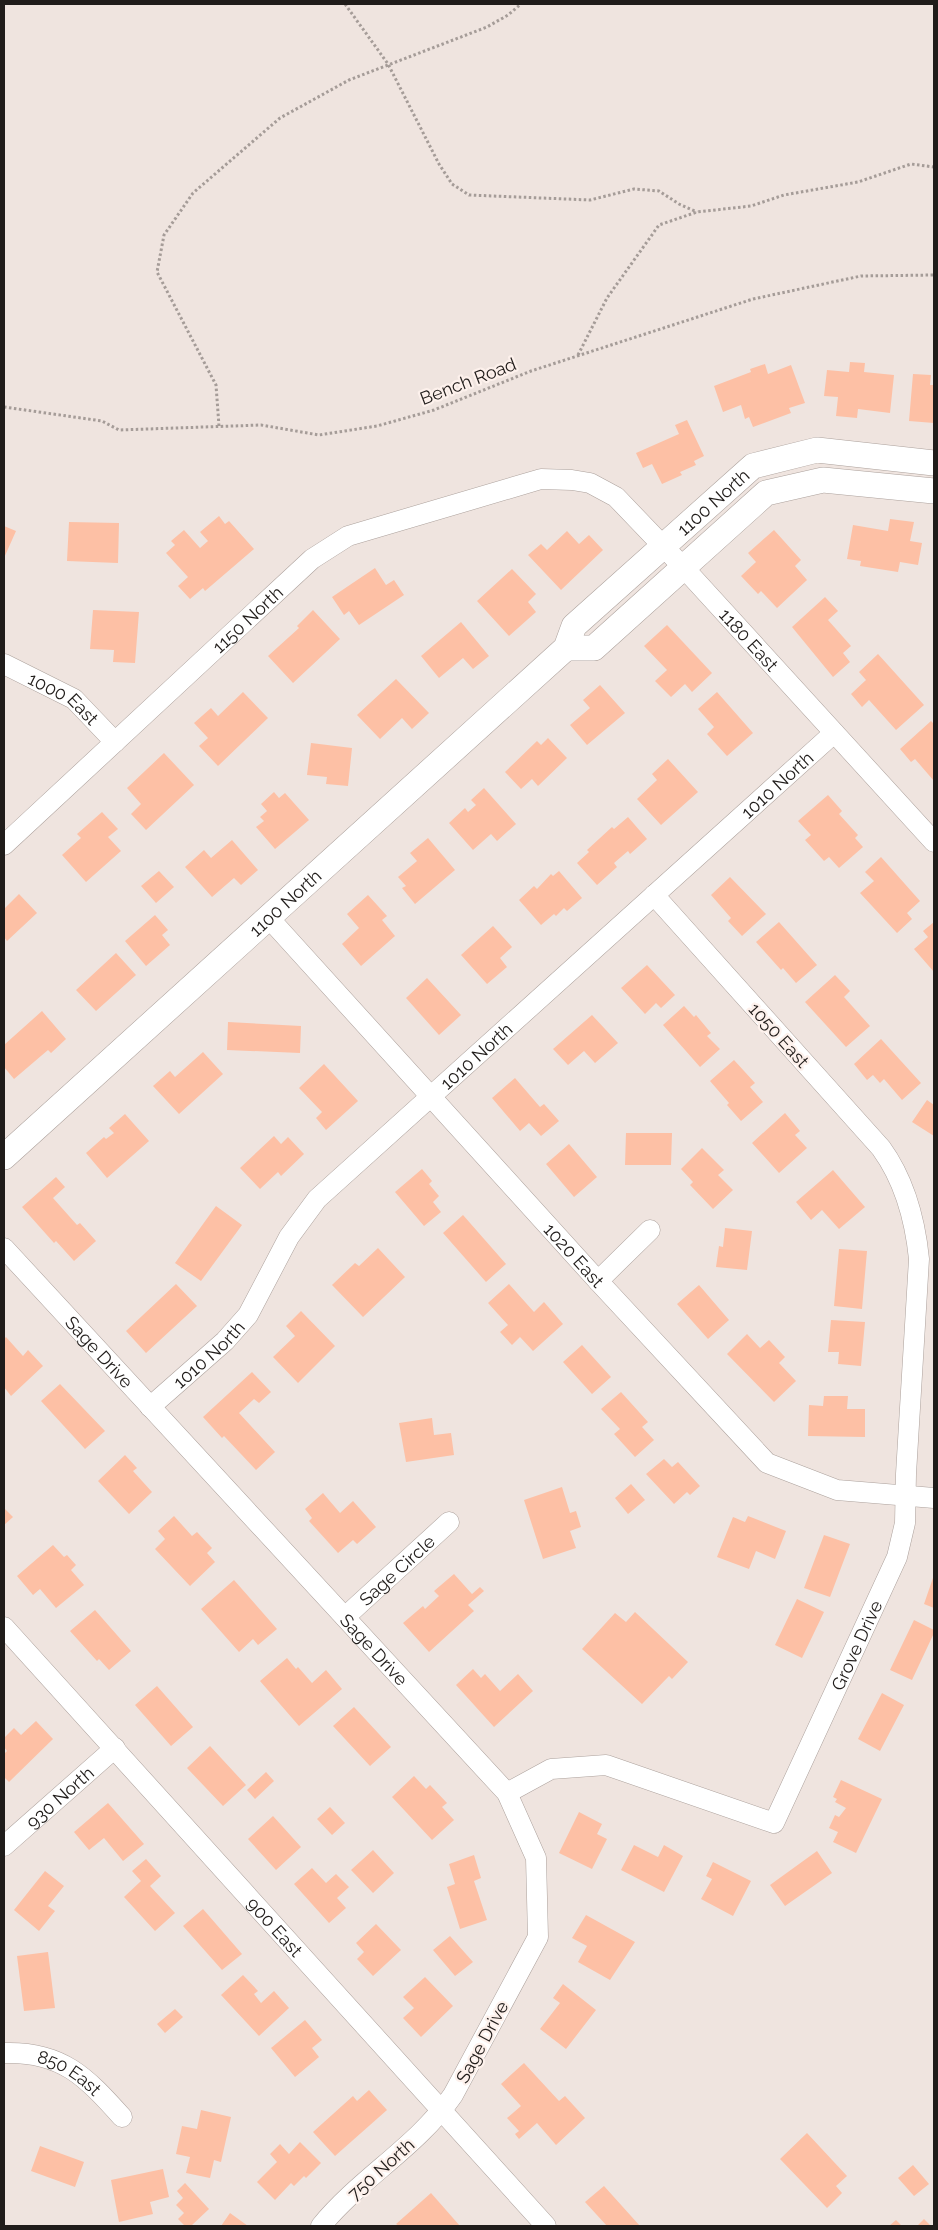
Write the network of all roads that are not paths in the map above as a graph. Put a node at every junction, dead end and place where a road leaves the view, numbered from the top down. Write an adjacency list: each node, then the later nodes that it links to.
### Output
1 (934, 463): 4 (street, 1100 North)
2 (540, 479): 4 (street, 1180 East); 9 (street, 1150 North)
3 (934, 491): 5 (street, 1100 North)
4 (663, 546): 5 (street, 1180 East); 6 (street, 1100 North)
5 (684, 568): 6 (street, 1100 North); 8 (street, 1180 East)
6 (566, 648): 13 (street, 1100 North)
7 (4, 664): 9 (street, 1000 East)
8 (834, 733): 10 (street, 1180 East); 12 (street, 1010 North)
9 (115, 742): 11 (street, 1150 North)
10 (934, 842)
11 (4, 844)
12 (654, 895): 14 (street, 1010 North); 16 (street, 1050 East)
13 (268, 918): 14 (street, 1020 East); 15 (street, 1100 North)
14 (430, 1097): 19 (street, 1020 East); 21 (street, 1010 North)
15 (4, 1157)
16 (900, 1178): 20 (street, Grove Drive)
17 (650, 1230): 19 (street)
18 (4, 1248): 21 (street, Sage Drive)
19 (598, 1280): 22 (street, 1020 East)
20 (926, 1298): 22 (street, Grove Drive)
21 (150, 1407): 25 (street, Sage Drive)
22 (907, 1495): 23 (street, 1020 East); 28 (street, Grove Drive)
23 (934, 1498)
24 (449, 1522): 25 (street, Sage Circle)
25 (345, 1618): 28 (street, Sage Drive)
26 (4, 1627): 27 (street, 900 East)
27 (115, 1748): 29 (street, 930 North); 31 (street, 900 East)
28 (507, 1793): 31 (street, Sage Drive)
29 (4, 1846)
30 (4, 2053): 32 (street, 850 East)
31 (442, 2112): 33 (street, 750 North); 34 (street, 900 East)
32 (122, 2117)
33 (321, 2226)
34 (546, 2226)

